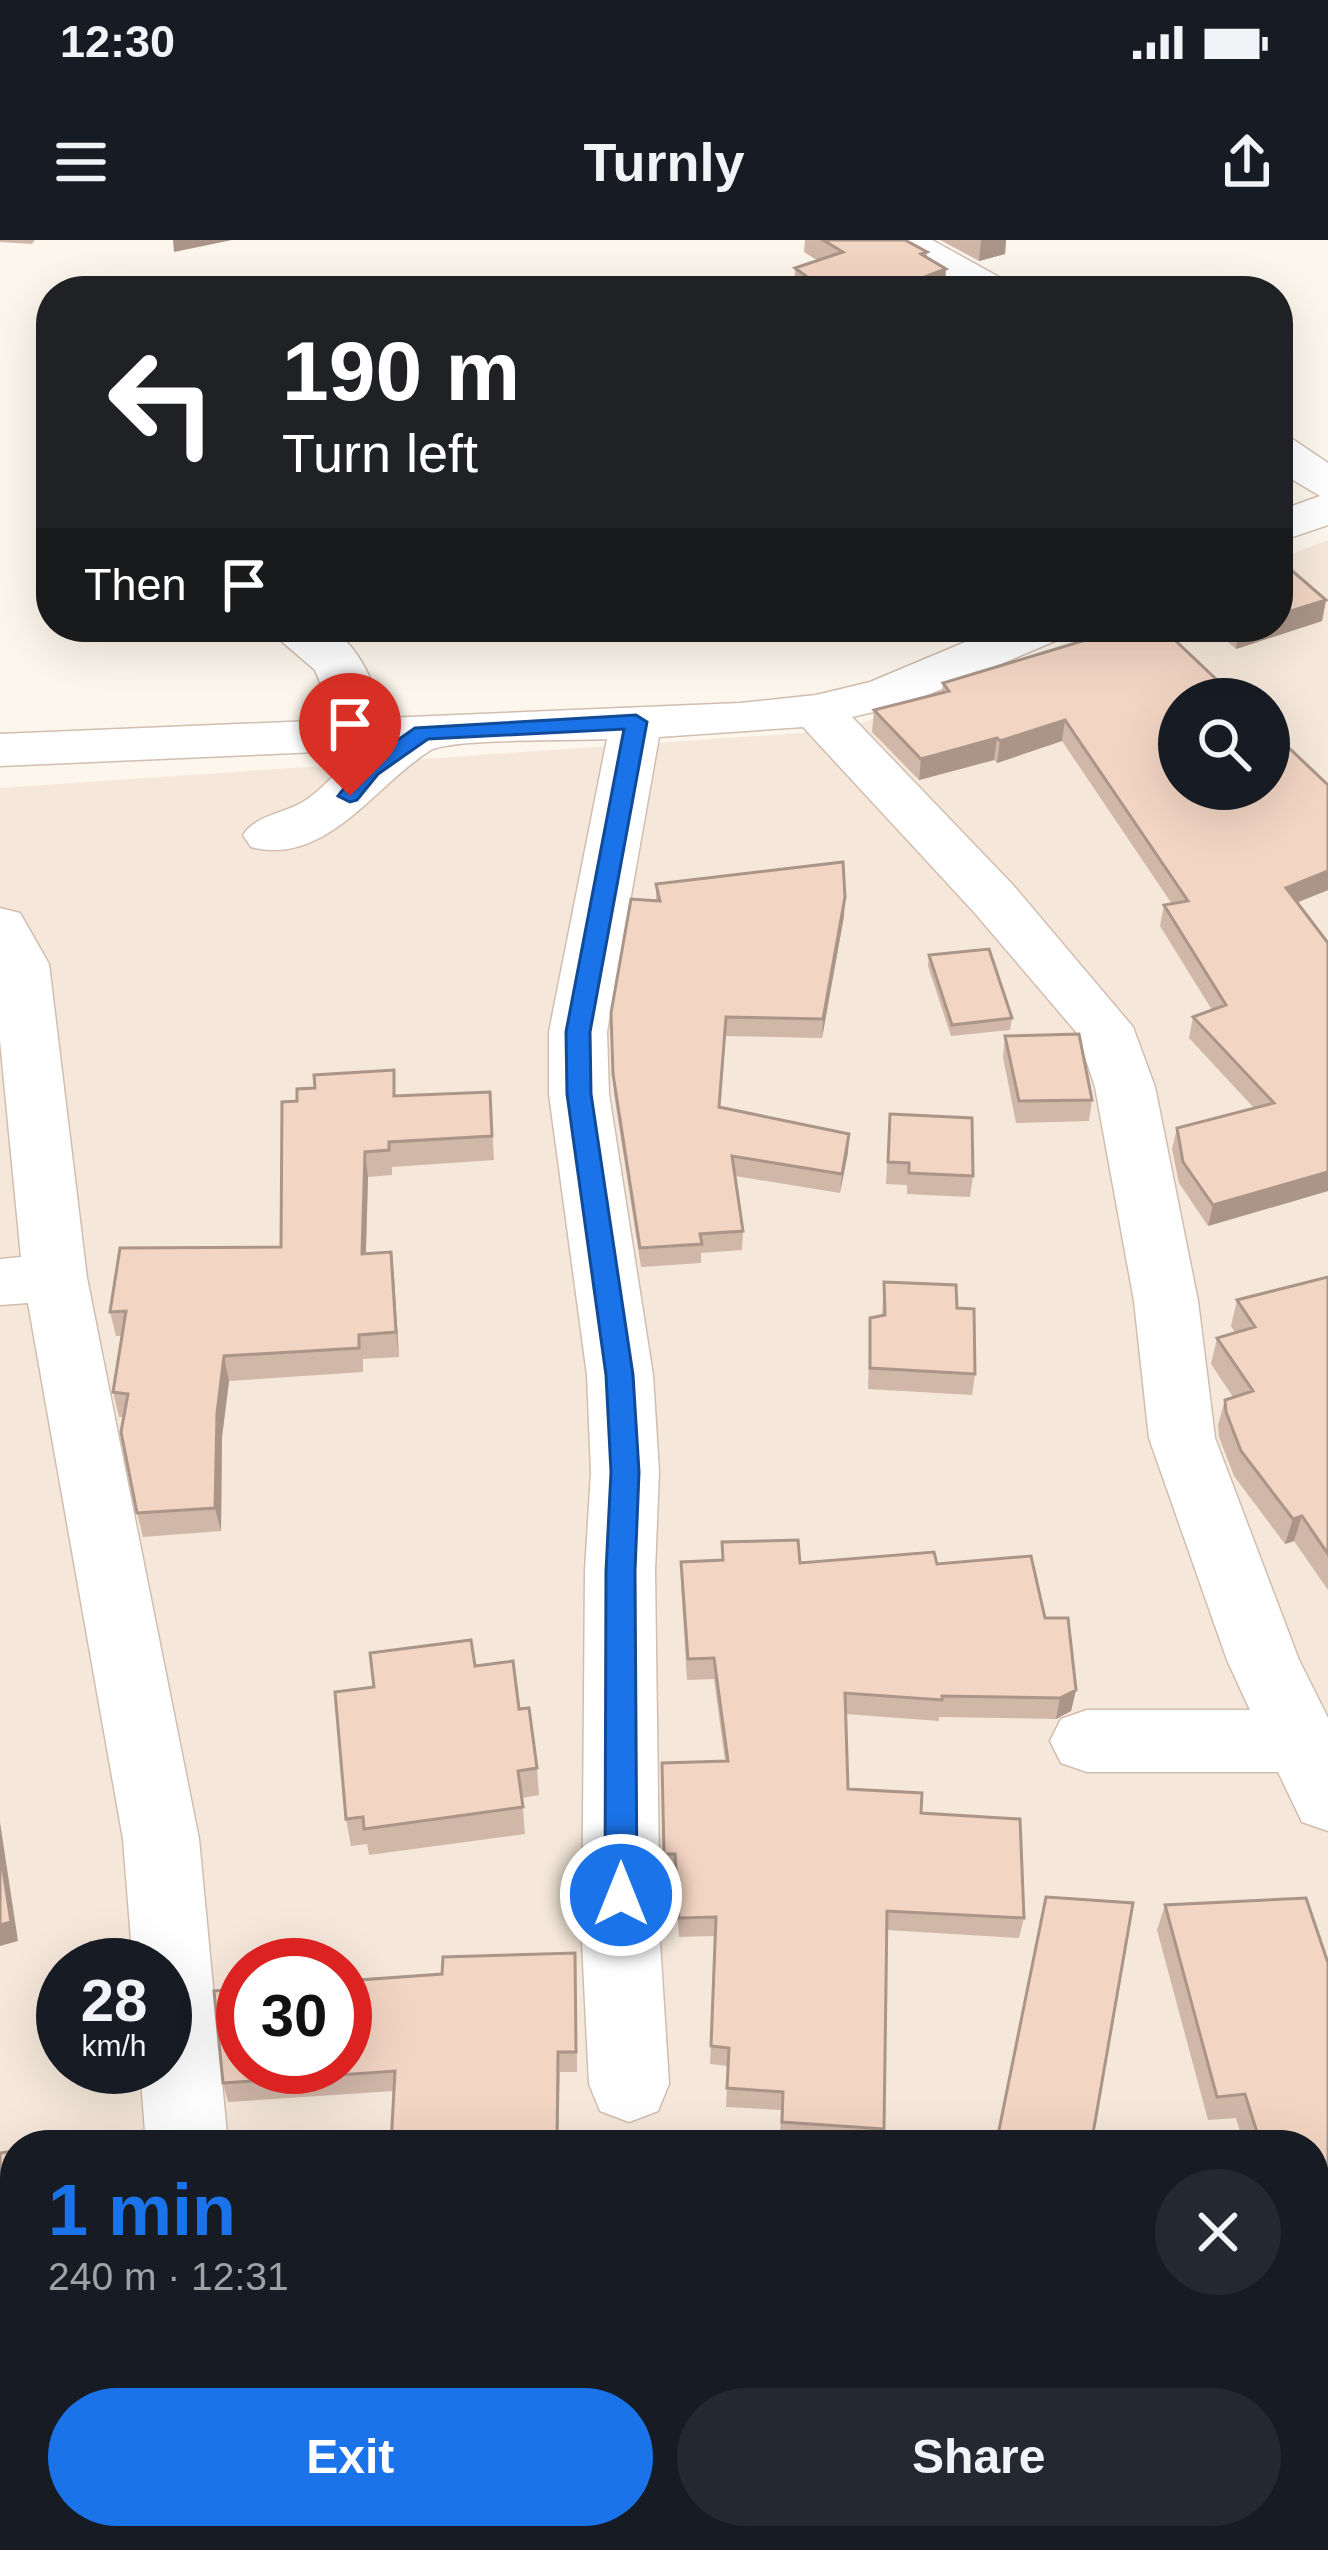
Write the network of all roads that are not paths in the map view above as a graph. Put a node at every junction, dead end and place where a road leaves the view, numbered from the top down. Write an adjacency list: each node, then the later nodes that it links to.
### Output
1 (902, 240): 2 (street)
2 (966, 276)
3 (1293, 475): 4 (street)
4 (1315, 511)
5 (315, 642): 9 (street)
6 (1009, 642): 7 (street)
7 (816, 710): 8 (street); 16 (street)
8 (636, 722): 10 (street); 17 (street)
9 (365, 733): 10 (street); 11 (street)
10 (422, 733): 12 (street)
11 (0, 750)
12 (270, 835)
13 (0, 926): 14 (street)
14 (27, 1280): 18 (street)
15 (1087, 1741): 16 (street)
16 (1316, 1770)
17 (629, 2084)
18 (186, 2130)

